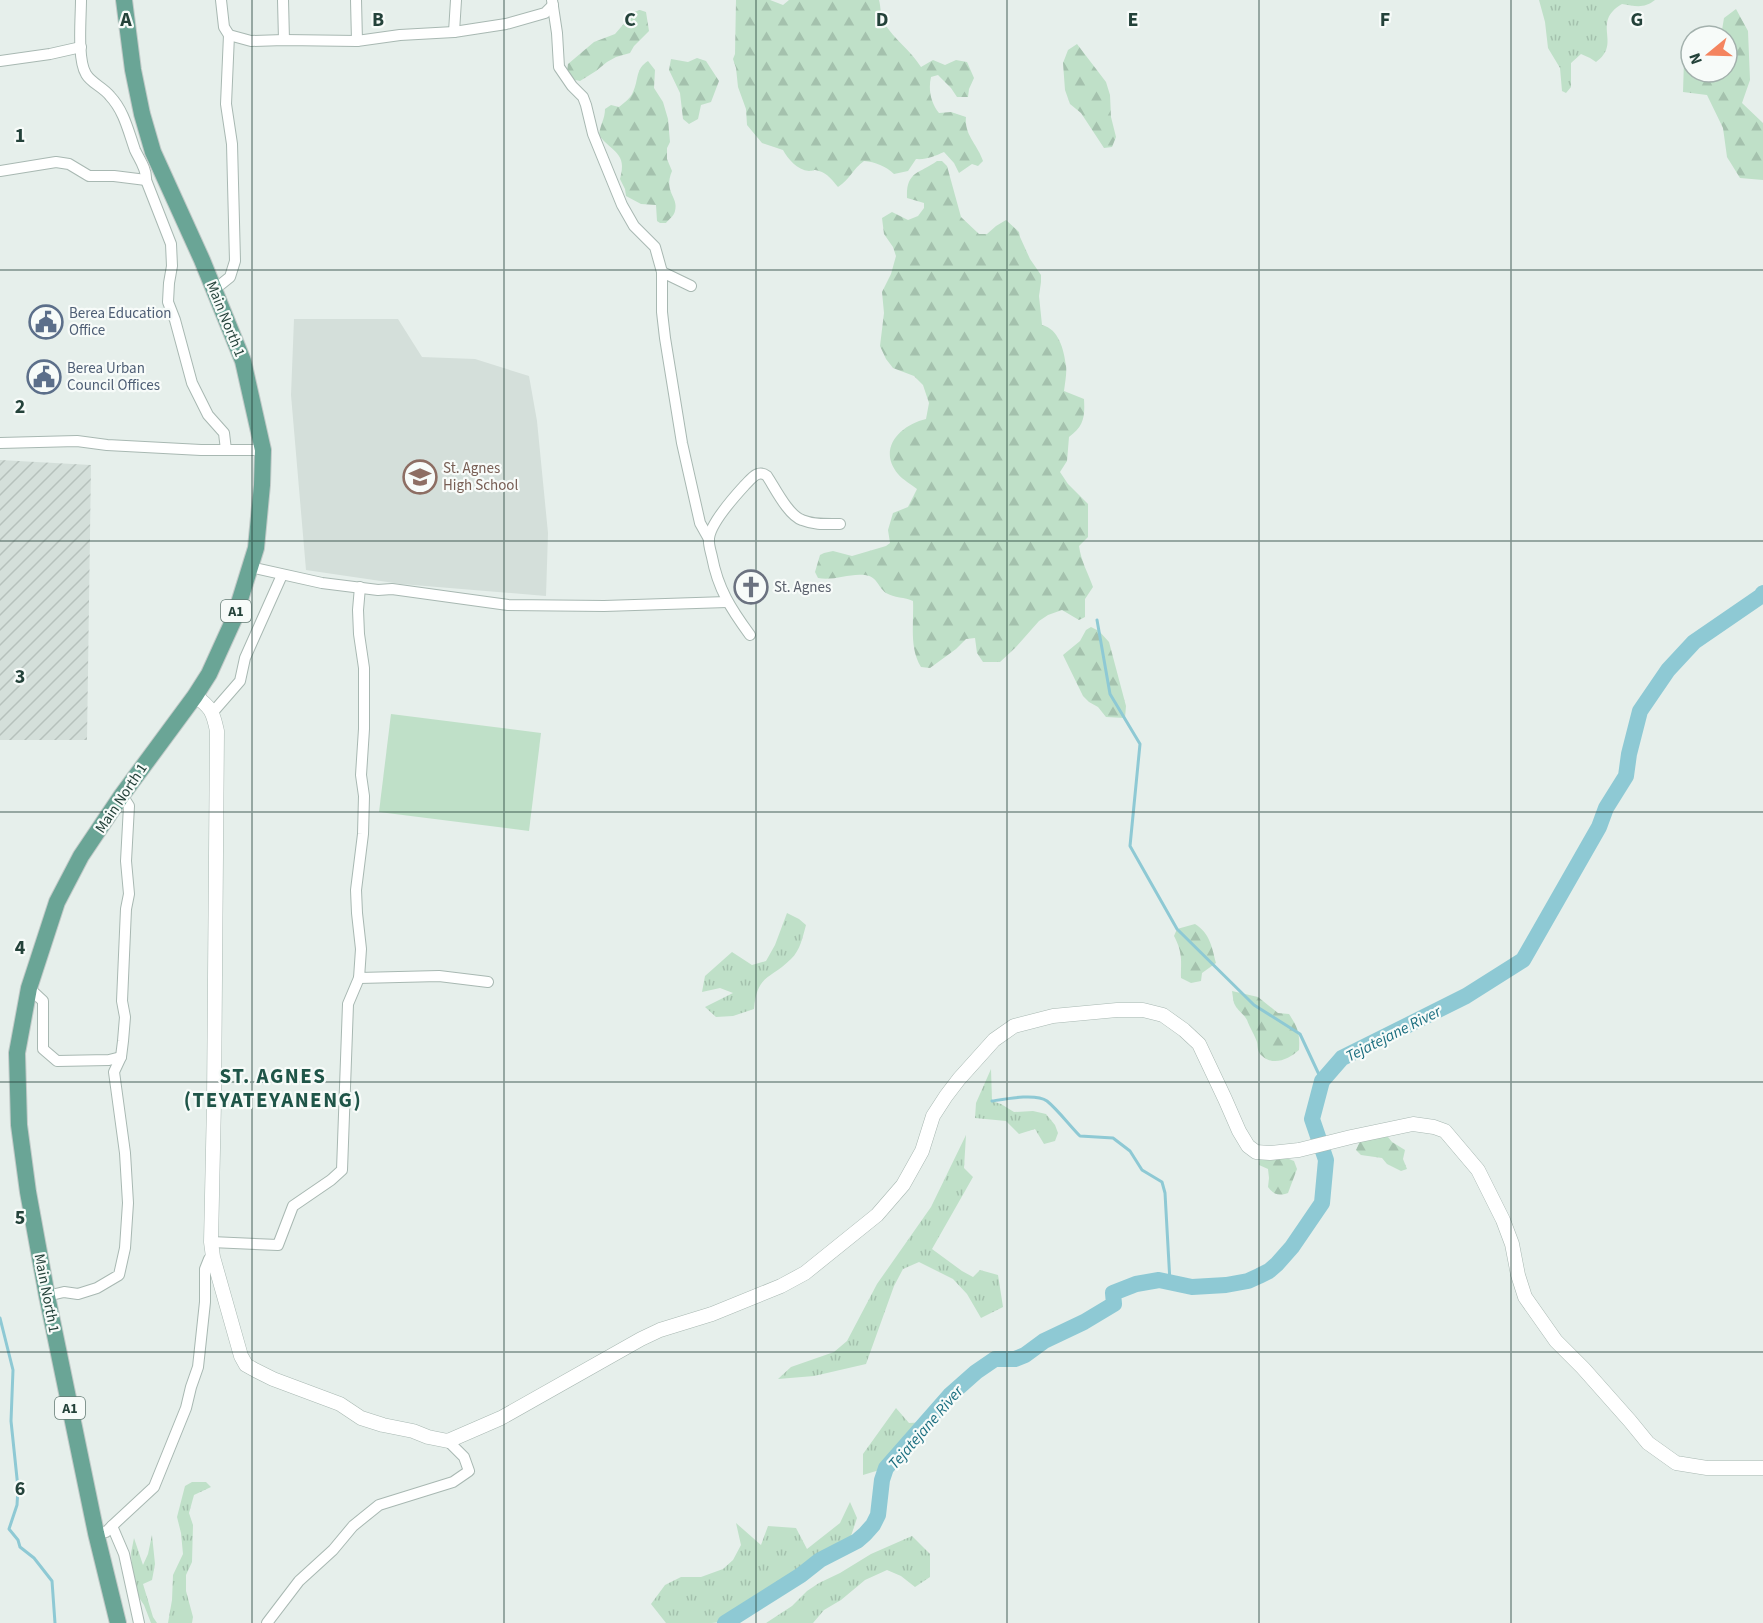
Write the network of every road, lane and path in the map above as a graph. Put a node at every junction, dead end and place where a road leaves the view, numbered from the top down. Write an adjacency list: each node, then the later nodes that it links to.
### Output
1 (81, 0): 12 (street)
2 (124, 0): 18 (main road, Main North 1 / A1)
3 (221, 0): 9 (street)
4 (283, 0): 10 (street)
5 (356, 0): 11 (street)
6 (456, 0): 8 (street)
7 (552, 3): 8 (street); 16 (street)
8 (454, 32): 11 (street)
9 (229, 35): 10 (street); 18 (street)
10 (285, 40): 11 (street)
11 (357, 41)
12 (81, 47): 13 (street); 15 (street)
13 (0, 61)
14 (0, 171): 15 (street)
15 (146, 180): 20 (street)
16 (662, 272): 17 (street); 23 (street)
17 (691, 286)
18 (215, 289): 21 (main road, Main North 1 / A1)
19 (0, 443): 20 (street)
20 (226, 450): 21 (street)
21 (263, 450): 24 (main road, Main North 1 / A1)
22 (840, 524): 23 (street)
23 (709, 539): 27 (street)
24 (250, 567): 25 (street); 29 (main road, Main North 1 / A1)
25 (282, 574): 26 (street); 30 (street)
26 (360, 587): 27 (street); 32 (street)
27 (727, 602): 28 (street)
28 (750, 635)
29 (195, 696): 30 (street); 31 (main road, Main North 1 / A1)
30 (213, 712): 36 (street)
31 (122, 795): 34 (main road, Main North 1 / A1); 35 (street)
32 (359, 978): 33 (street); 36 (street)
33 (488, 982)
34 (29, 988): 35 (street); 38 (main road, Main North 1 / A1)
35 (121, 1057): 38 (street)
36 (211, 1242): 37 (street)
37 (213, 1257): 39 (street); 41 (street)
38 (47, 1296): 42 (main road, Main North 1 / A1)
39 (448, 1441): 40 (street); 43 (street)
40 (1763, 1468)
41 (112, 1526): 42 (street); 45 (street)
42 (96, 1533): 44 (main road, Main North 1 / A1)
43 (266, 1622)
44 (118, 1623)
45 (139, 1623)

